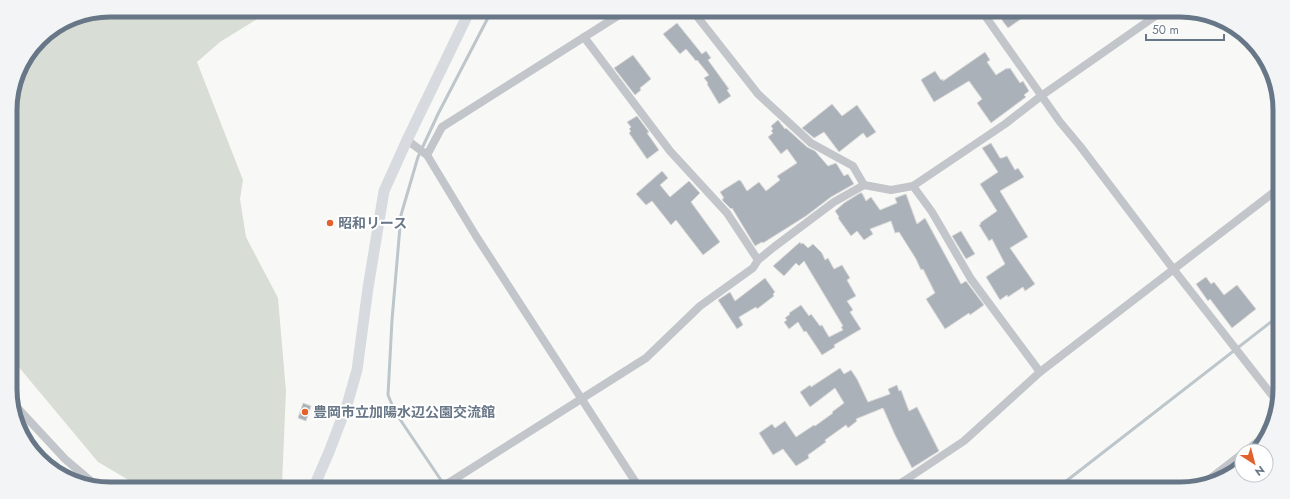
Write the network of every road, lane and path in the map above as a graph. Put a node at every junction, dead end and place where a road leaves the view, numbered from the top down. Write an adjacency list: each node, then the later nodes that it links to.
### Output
1 (467, 17): 8 (street)
2 (616, 17): 6 (street)
3 (698, 17): 10 (street)
4 (986, 17): 7 (street)
5 (1154, 17): 7 (street)
6 (584, 37): 9 (street); 13 (street)
7 (1041, 96): 11 (street); 14 (street)
8 (407, 140): 9 (street); 22 (street)
9 (427, 155): 17 (street)
10 (864, 185): 11 (street); 13 (street)
11 (913, 186): 15 (street)
12 (1273, 193): 14 (street)
13 (758, 260): 17 (street)
14 (1174, 270): 15 (street); 16 (street)
15 (1040, 372): 25 (street)
16 (1273, 396)
17 (582, 398): 23 (street); 24 (street)
18 (20, 410): 21 (street)
19 (1234, 460): 20 (street)
20 (1217, 474)
21 (89, 479)
22 (315, 482)
23 (450, 482)
24 (636, 482)
25 (903, 482)

